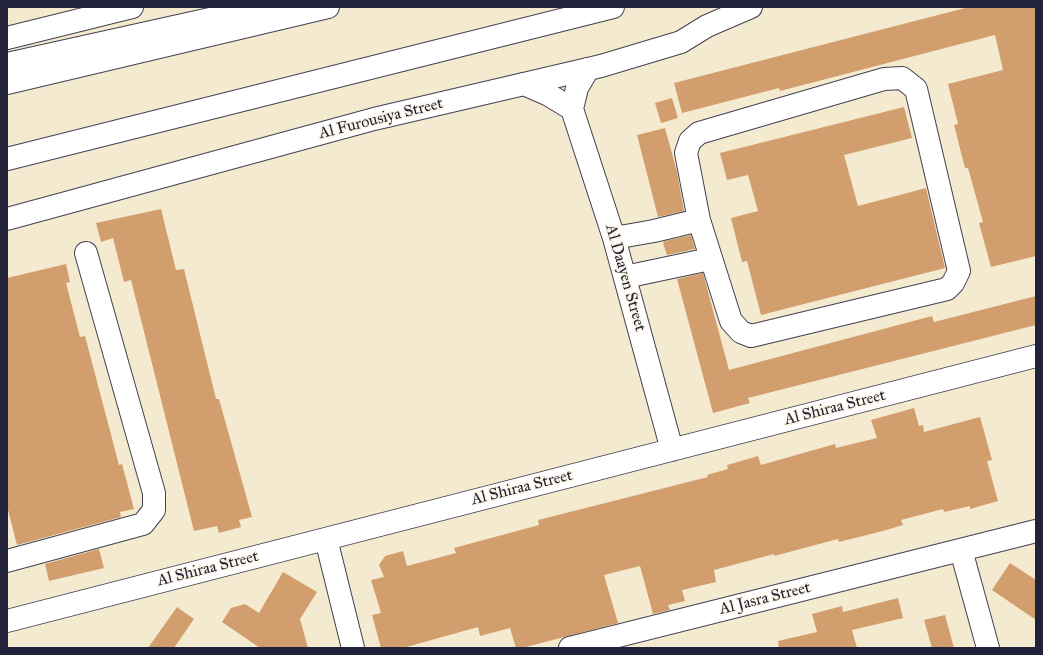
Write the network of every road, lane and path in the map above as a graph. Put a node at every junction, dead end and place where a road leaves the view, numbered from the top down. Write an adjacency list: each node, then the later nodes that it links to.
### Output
1 (132, 7): 5 (main road)
2 (327, 7): 6 (main road); 8 (main road)
3 (613, 7): 11 (main road)
4 (751, 7): 7 (main road, Al Furousiya Street)
5 (7, 38)
6 (7, 64)
7 (588, 69): 9 (main road, Al Furousiya Street); 10 (main road)
8 (7, 83)
9 (524, 84): 10 (main road); 12 (main road, Al Furousiya Street)
10 (572, 109): 14 (main road, Al Daayen Street)
11 (7, 159)
12 (7, 219)
13 (699, 220): 14 (main road); 16 (main road); 16 (main road)
14 (614, 238): 17 (main road, Al Daayen Street)
15 (86, 253): 23 (main road)
16 (710, 259): 17 (main road)
17 (625, 277): 19 (main road, Al Daayen Street)
18 (1036, 356): 19 (main road, Al Shiraa Street)
19 (672, 450): 21 (main road, Al Shiraa Street)
20 (1036, 531): 22 (main road, Al Jasra Street)
21 (326, 539): 24 (main road, Al Shiraa Street); 25 (main road)
22 (961, 550): 26 (main road, Al Jasra Street); 27 (main road)
23 (7, 561)
24 (7, 621)
25 (353, 648)
26 (570, 648)
27 (988, 648)

